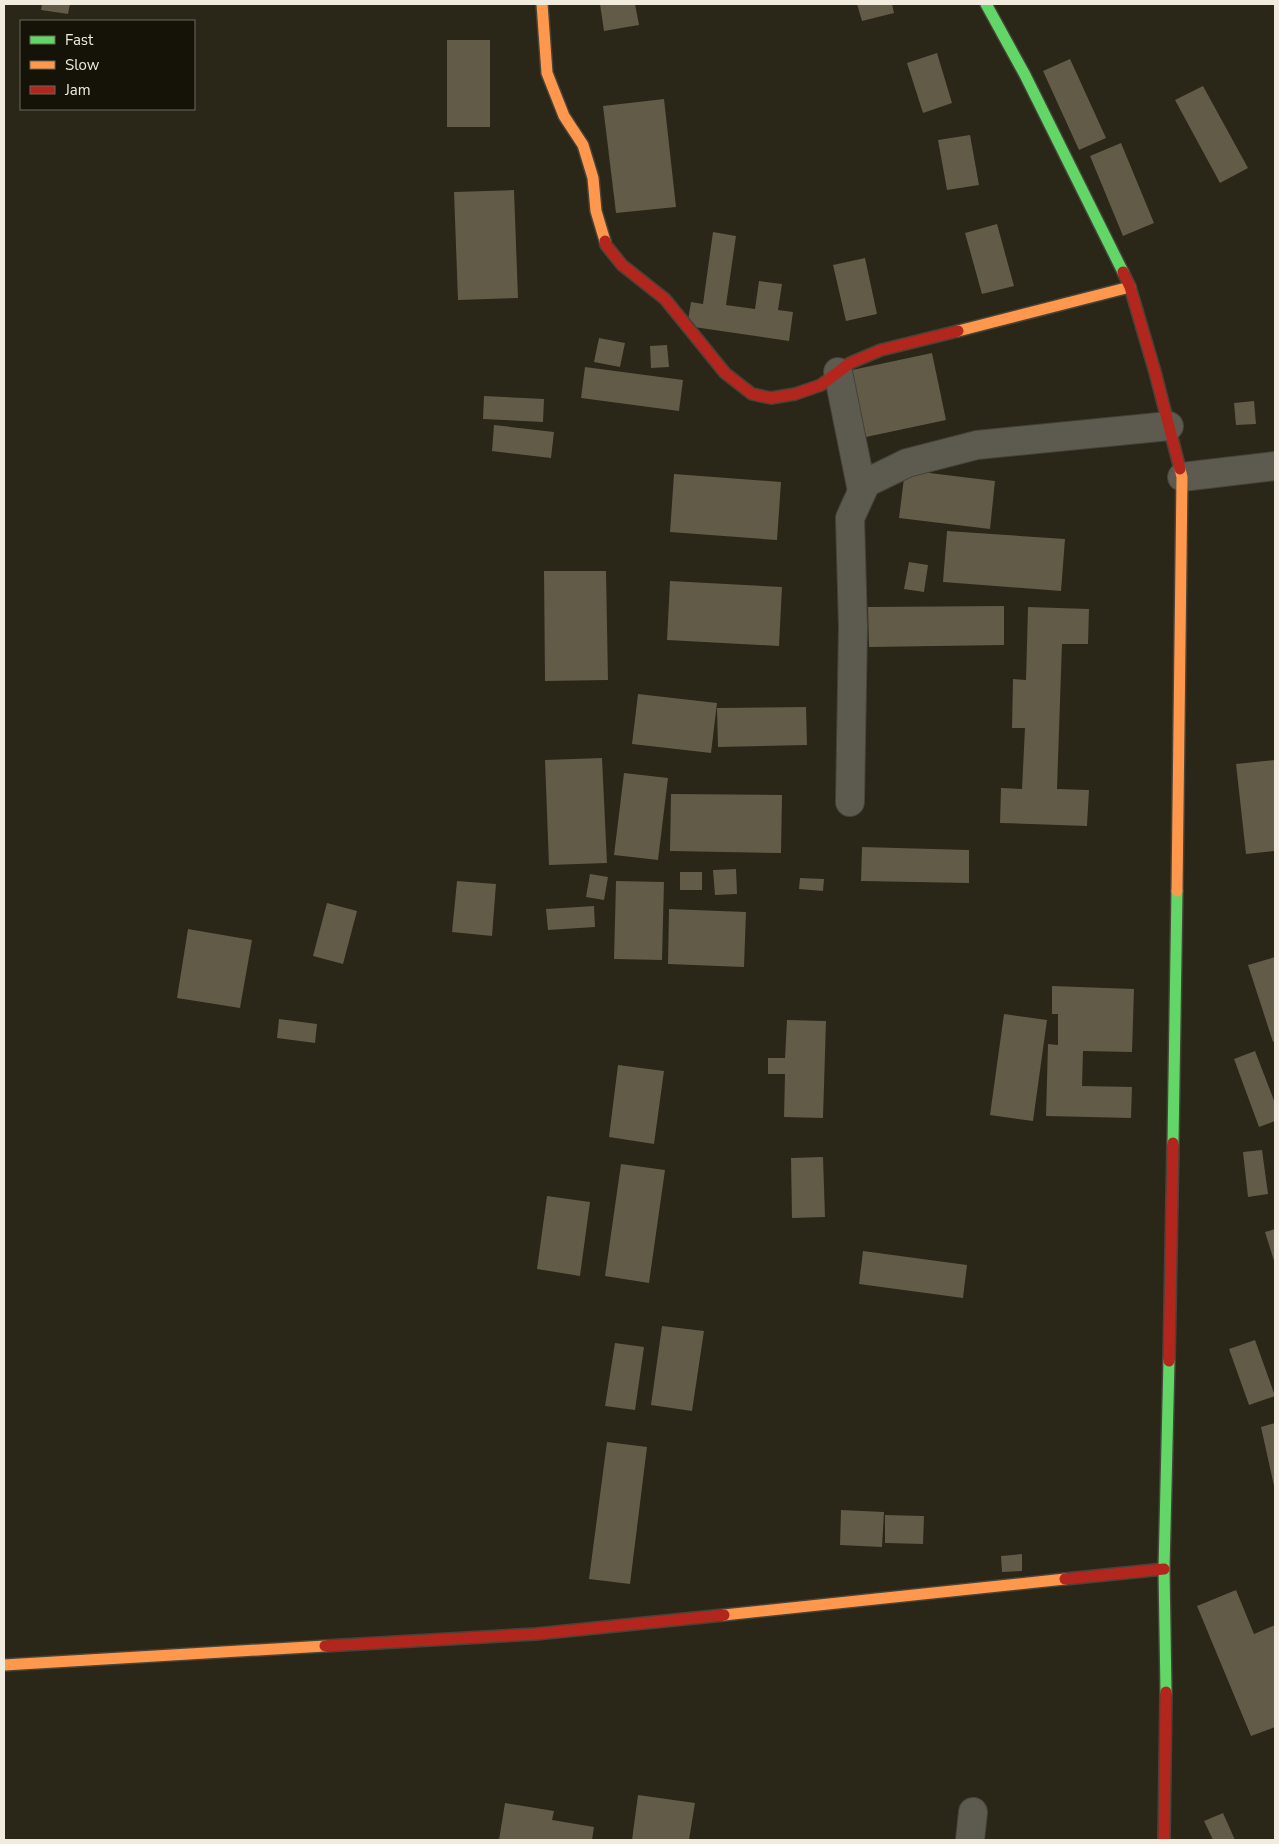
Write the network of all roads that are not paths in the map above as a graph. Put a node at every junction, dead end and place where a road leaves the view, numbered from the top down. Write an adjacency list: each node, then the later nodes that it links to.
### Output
1 (542, 4): 4 (street)
2 (986, 4): 3 (street)
3 (1130, 288): 4 (street); 5 (street)
4 (838, 372): 8 (street)
5 (1169, 426): 7 (street); 8 (street)
6 (1275, 466): 7 (street)
7 (1182, 477): 10 (street)
8 (862, 491): 9 (street)
9 (850, 802)
10 (1164, 1569): 11 (street); 14 (street)
11 (4, 1664)
12 (973, 1812): 13 (street)
13 (970, 1840)
14 (1164, 1840)

